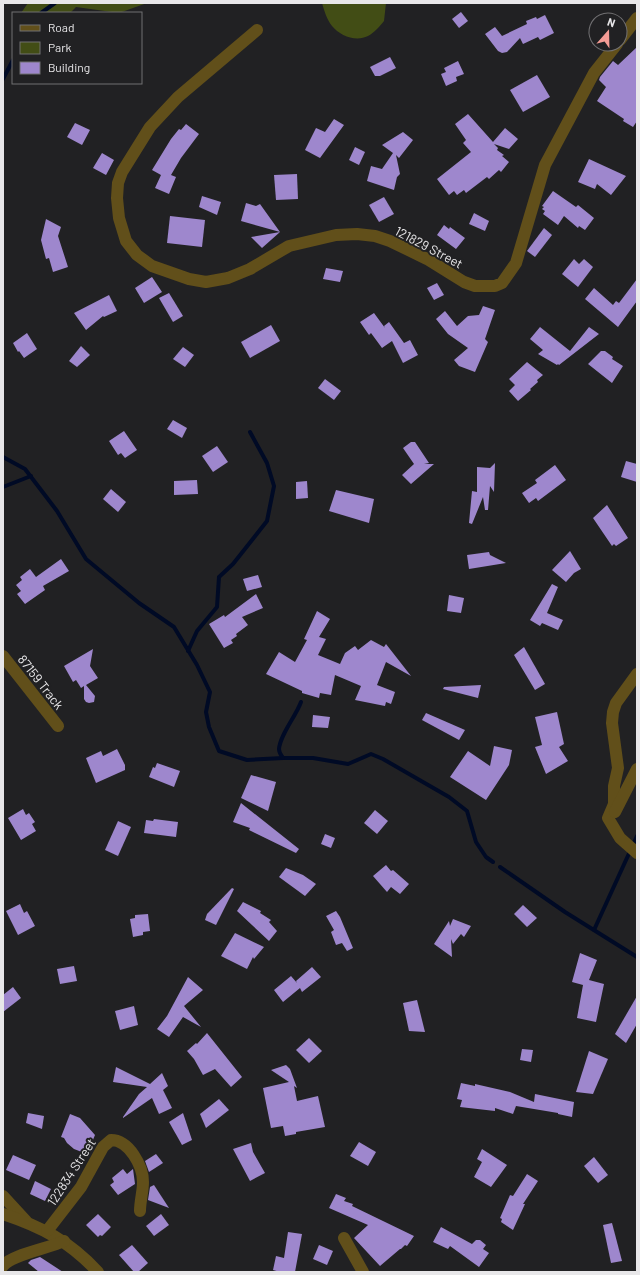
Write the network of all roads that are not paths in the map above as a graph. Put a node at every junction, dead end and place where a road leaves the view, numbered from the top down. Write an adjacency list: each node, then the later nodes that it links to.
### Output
1 (637, 18): 3 (street)
2 (257, 30): 4 (street, 121829 Street)
3 (628, 30)
4 (611, 52)
5 (3, 656): 7 (street, 87159 Track)
6 (637, 674): 9 (street)
7 (58, 726)
8 (637, 768): 9 (street)
9 (610, 822): 10 (street)
10 (637, 853)
11 (3, 1196): 14 (street)
12 (140, 1211): 15 (street, 122834 Street)
13 (3, 1214): 14 (street)
14 (26, 1222): 15 (street)
15 (47, 1231): 17 (street)
16 (344, 1238): 20 (street)
17 (64, 1241): 18 (street); 19 (street)
18 (7, 1263)
19 (98, 1272)
20 (363, 1272)

